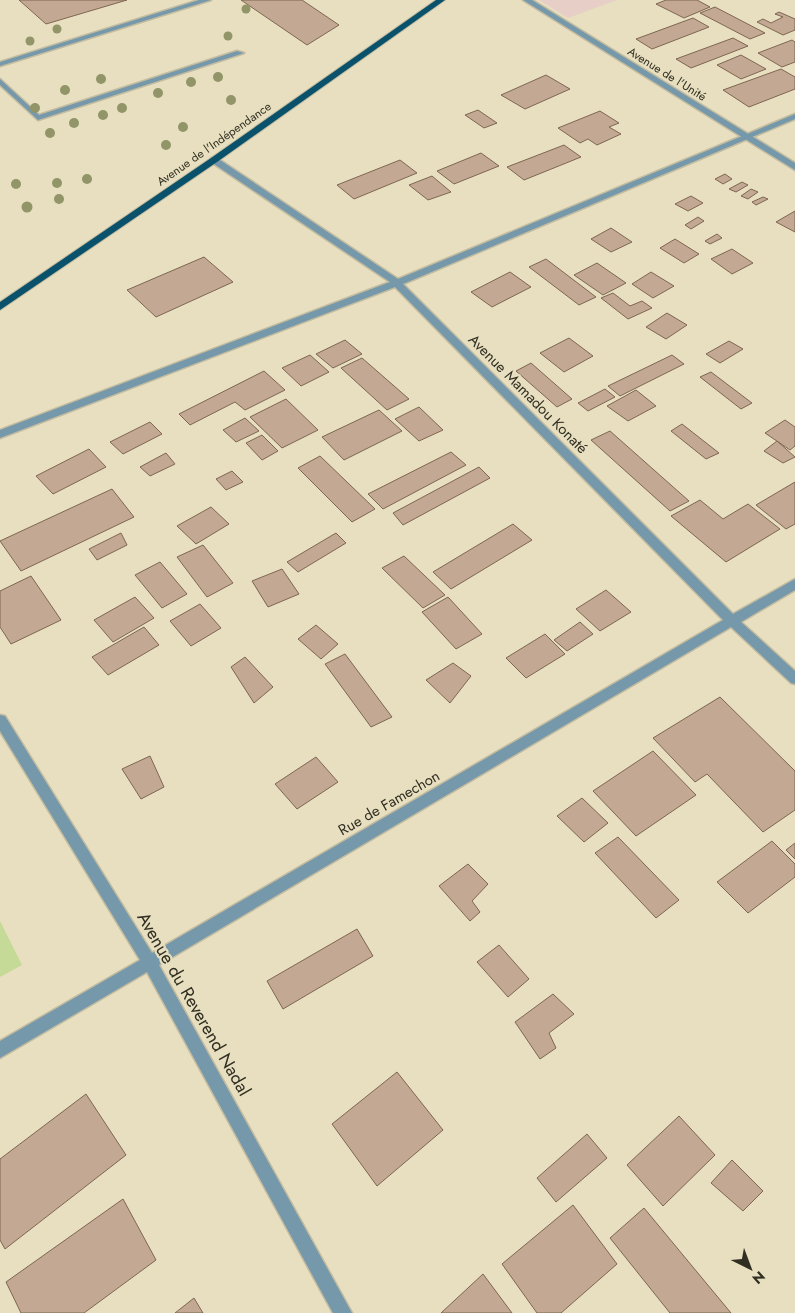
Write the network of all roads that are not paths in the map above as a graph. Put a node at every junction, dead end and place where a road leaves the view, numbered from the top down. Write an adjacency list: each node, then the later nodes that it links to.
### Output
1 (207, 0): 5 (street)
2 (441, 0): 9 (highway, Avenue de l'Indépendance)
3 (527, 0): 8 (street, Avenue de l'Unité)
4 (240, 53): 6 (street)
5 (0, 64)
6 (0, 81)
7 (795, 116): 8 (street)
8 (745, 136): 10 (street, Avenue de l'Unité); 11 (street)
9 (214, 160): 11 (street, Avenue Mamadou Konaté); 12 (highway, Avenue de l'Indépendance)
10 (795, 167)
11 (397, 283): 13 (street); 15 (street, Avenue Mamadou Konaté)
12 (0, 308)
13 (0, 434)
14 (795, 584): 15 (street, Rue de Famechon)
15 (732, 621): 16 (street, Avenue Mamadou Konaté); 18 (street, Rue de Famechon)
16 (795, 680)
17 (0, 720): 18 (street, Avenue du Reverend Nadal)
18 (150, 962): 19 (street, Rue de Famechon); 20 (street, Avenue du Reverend Nadal)
19 (0, 1050)
20 (343, 1313)

